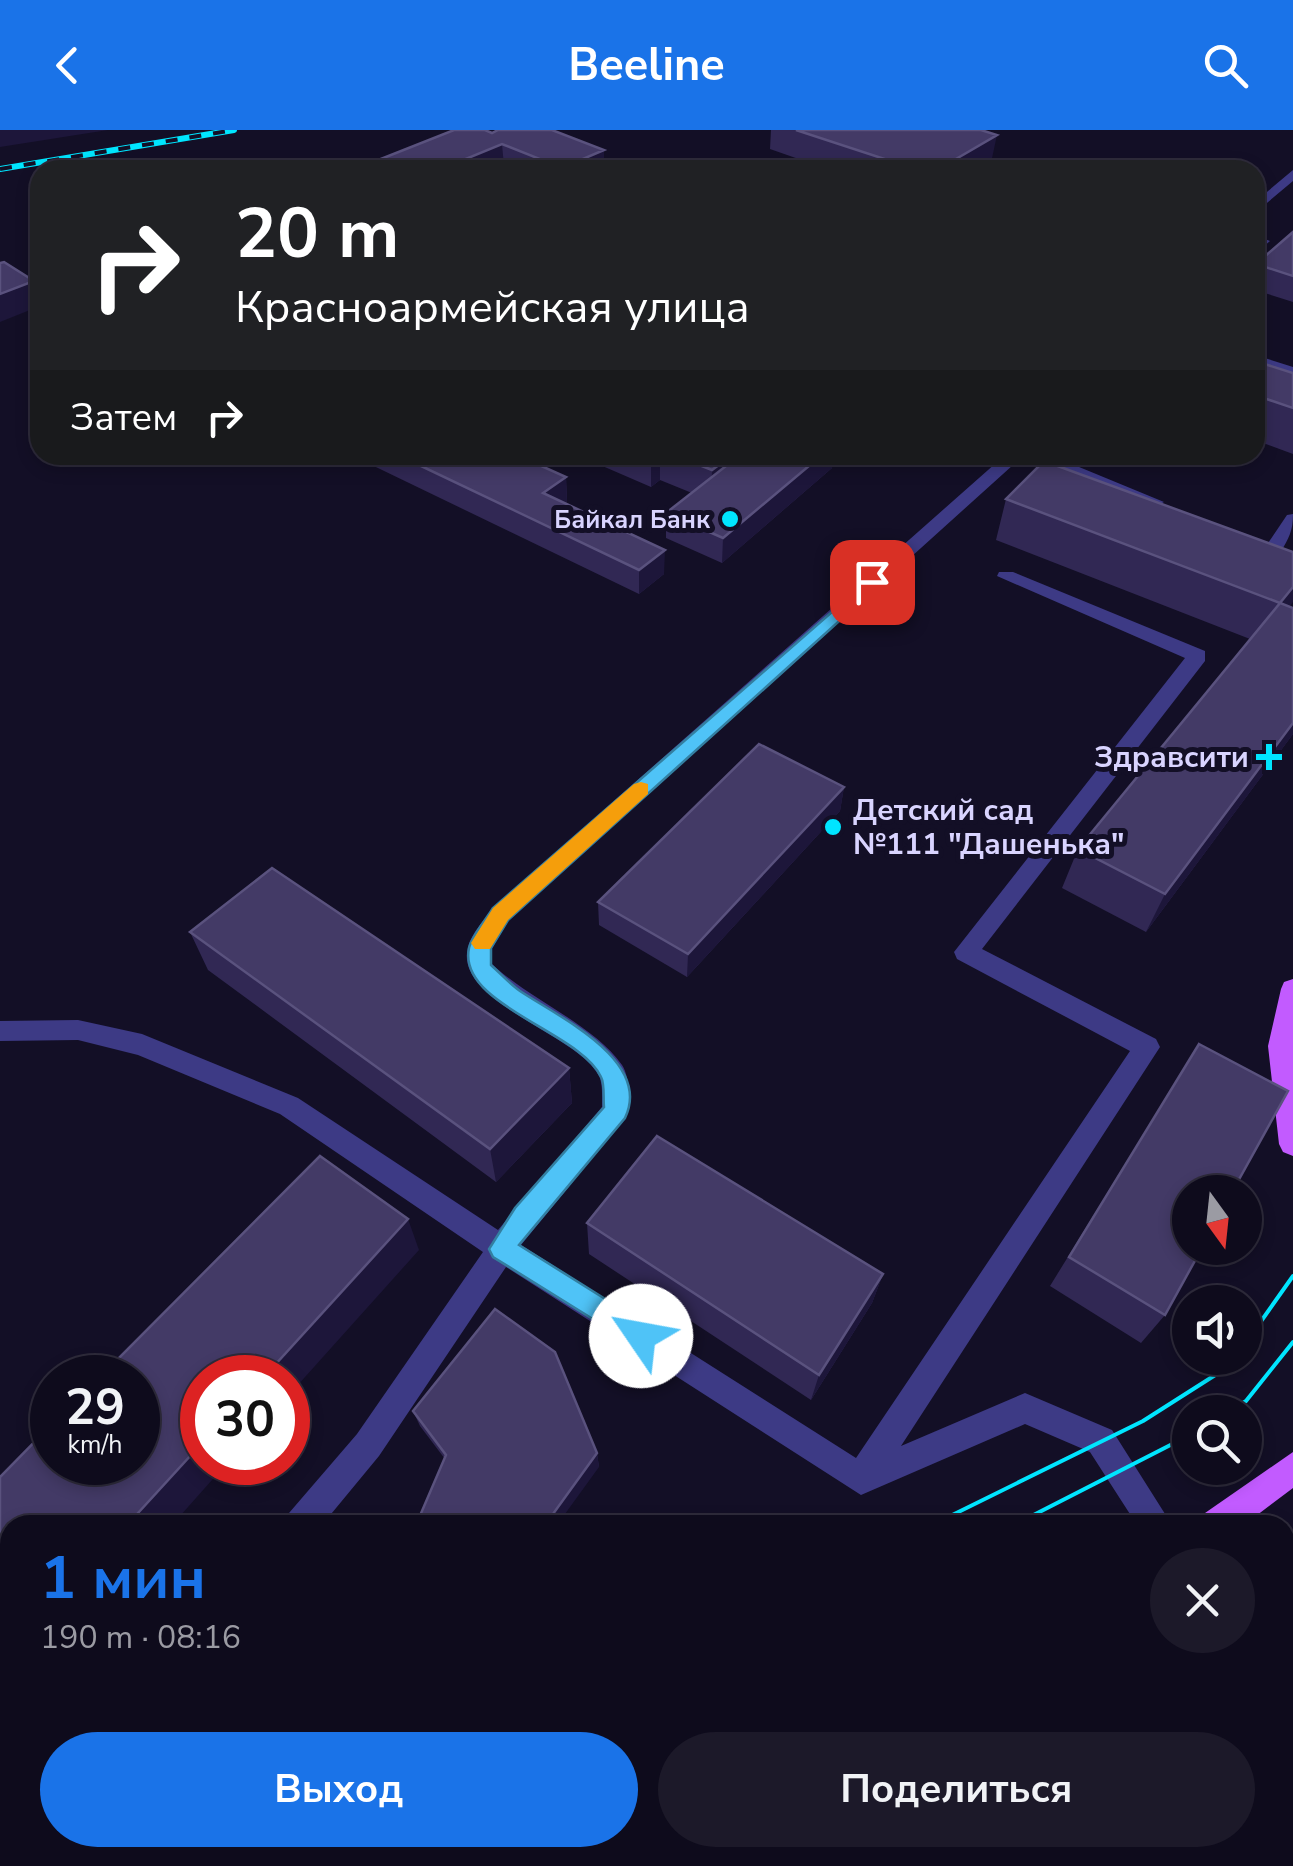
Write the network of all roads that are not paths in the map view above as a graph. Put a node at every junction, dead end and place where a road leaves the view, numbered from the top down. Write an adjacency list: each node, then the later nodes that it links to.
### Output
1 (1293, 174): 2 (street)
2 (1265, 200)
3 (1265, 363): 4 (street)
4 (1293, 372)
5 (1004, 465): 14 (street)
6 (1060, 465): 7 (street)
7 (1181, 512)
8 (1293, 519): 9 (street)
9 (1293, 556)
10 (1006, 576): 16 (street)
11 (1293, 989): 13 (main road)
12 (0, 1030): 14 (street)
13 (1293, 1144)
14 (502, 1249): 16 (street); 17 (street)
15 (1293, 1468): 19 (main road)
16 (862, 1479): 18 (street)
17 (308, 1515)
18 (1149, 1515)
19 (1230, 1515)

